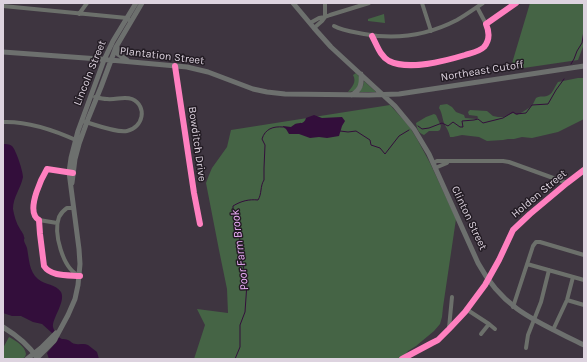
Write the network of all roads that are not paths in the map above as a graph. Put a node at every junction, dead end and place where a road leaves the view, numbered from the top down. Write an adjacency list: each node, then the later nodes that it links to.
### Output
1 (87, 3): 12 (street)
2 (136, 3): 14 (main road, Lincoln Street)
3 (142, 3): 14 (main road, Lincoln Street)
4 (293, 3): 15 (main road, Clinton Street)
5 (325, 3): 13 (street)
6 (370, 3): 13 (street)
7 (422, 3): 19 (street)
8 (483, 3): 11 (street)
9 (516, 3): 16 (street)
10 (3, 6): 12 (street)
11 (477, 7): 16 (street); 19 (street)
12 (79, 14): 14 (street)
13 (325, 17): 15 (street); 18 (street)
14 (129, 20): 21 (main road, Lincoln Street); 24 (main road, Lincoln Street)
15 (310, 24): 18 (main road, Clinton Street)
16 (486, 24): 20 (street)
17 (334, 26): 20 (street)
18 (314, 28): 30 (main road, Clinton Street)
19 (431, 31): 20 (street)
20 (372, 36)
21 (116, 46): 25 (main road, Lincoln Street); 26 (main road)
22 (4, 52): 23 (main road, Plantation Street)
23 (86, 58): 24 (main road, Plantation Street); 29 (main road)
24 (104, 60): 25 (main road, Plantation Street); 29 (main road, Lincoln Street)
25 (111, 60): 26 (main road, Plantation Street); 35 (main road, Lincoln Street)
26 (130, 62): 27 (main road, Plantation Street)
27 (175, 66): 31 (main road, Plantation Street); 47 (street, Bowditch Drive)
28 (584, 66): 32 (main road, Northeast Cutoff)
29 (100, 70): 33 (main road, Lincoln Street)
30 (361, 74): 31 (main road); 34 (main road, Clinton Street)
31 (352, 94): 34 (main road, Plantation Street)
32 (399, 94): 34 (main road, Northeast Cutoff); 36 (main road)
33 (91, 95): 35 (street); 38 (main road, Lincoln Street)
34 (383, 95): 36 (main road, Clinton Street)
35 (97, 97): 38 (main road, Lincoln Street); 38 (street)
36 (395, 106): 40 (main road, Clinton Street)
37 (3, 122): 39 (street)
38 (84, 122): 39 (main road, Lincoln Street)
39 (78, 140): 42 (main road, Lincoln Street)
40 (434, 165): 43 (street); 53 (main road, Clinton Street)
41 (584, 170): 43 (street, Holden Street)
42 (71, 173): 44 (main road, Lincoln Street); 45 (street)
43 (567, 183): 53 (street, Holden Street)
44 (74, 208): 46 (street); 51 (main road, Lincoln Street)
45 (39, 220): 46 (street); 51 (street)
46 (57, 223): 51 (street)
47 (200, 224)
48 (584, 255): 49 (street)
49 (527, 264): 50 (street); 58 (street)
50 (549, 270): 52 (street); 60 (street)
51 (80, 276): 69 (main road, Lincoln Street)
52 (573, 278): 54 (street); 56 (street)
53 (488, 279): 58 (main road, Clinton Street); 59 (street, Holden Street)
54 (584, 280)
55 (452, 297): 63 (street)
56 (567, 300): 57 (street); 65 (street)
57 (584, 305)
58 (513, 307): 60 (main road, Clinton Street)
59 (466, 309): 61 (street); 63 (street, Holden Street)
60 (534, 320): 65 (main road, Clinton Street); 68 (street)
61 (489, 324): 64 (street); 66 (street)
62 (3, 327): 69 (main road)
63 (449, 329): 71 (street, Holden Street)
64 (496, 329)
65 (553, 330): 67 (main road, Clinton Street)
66 (481, 334)
67 (584, 345)
68 (526, 348)
69 (36, 357): 70 (main road)
70 (27, 359)
71 (402, 359)

